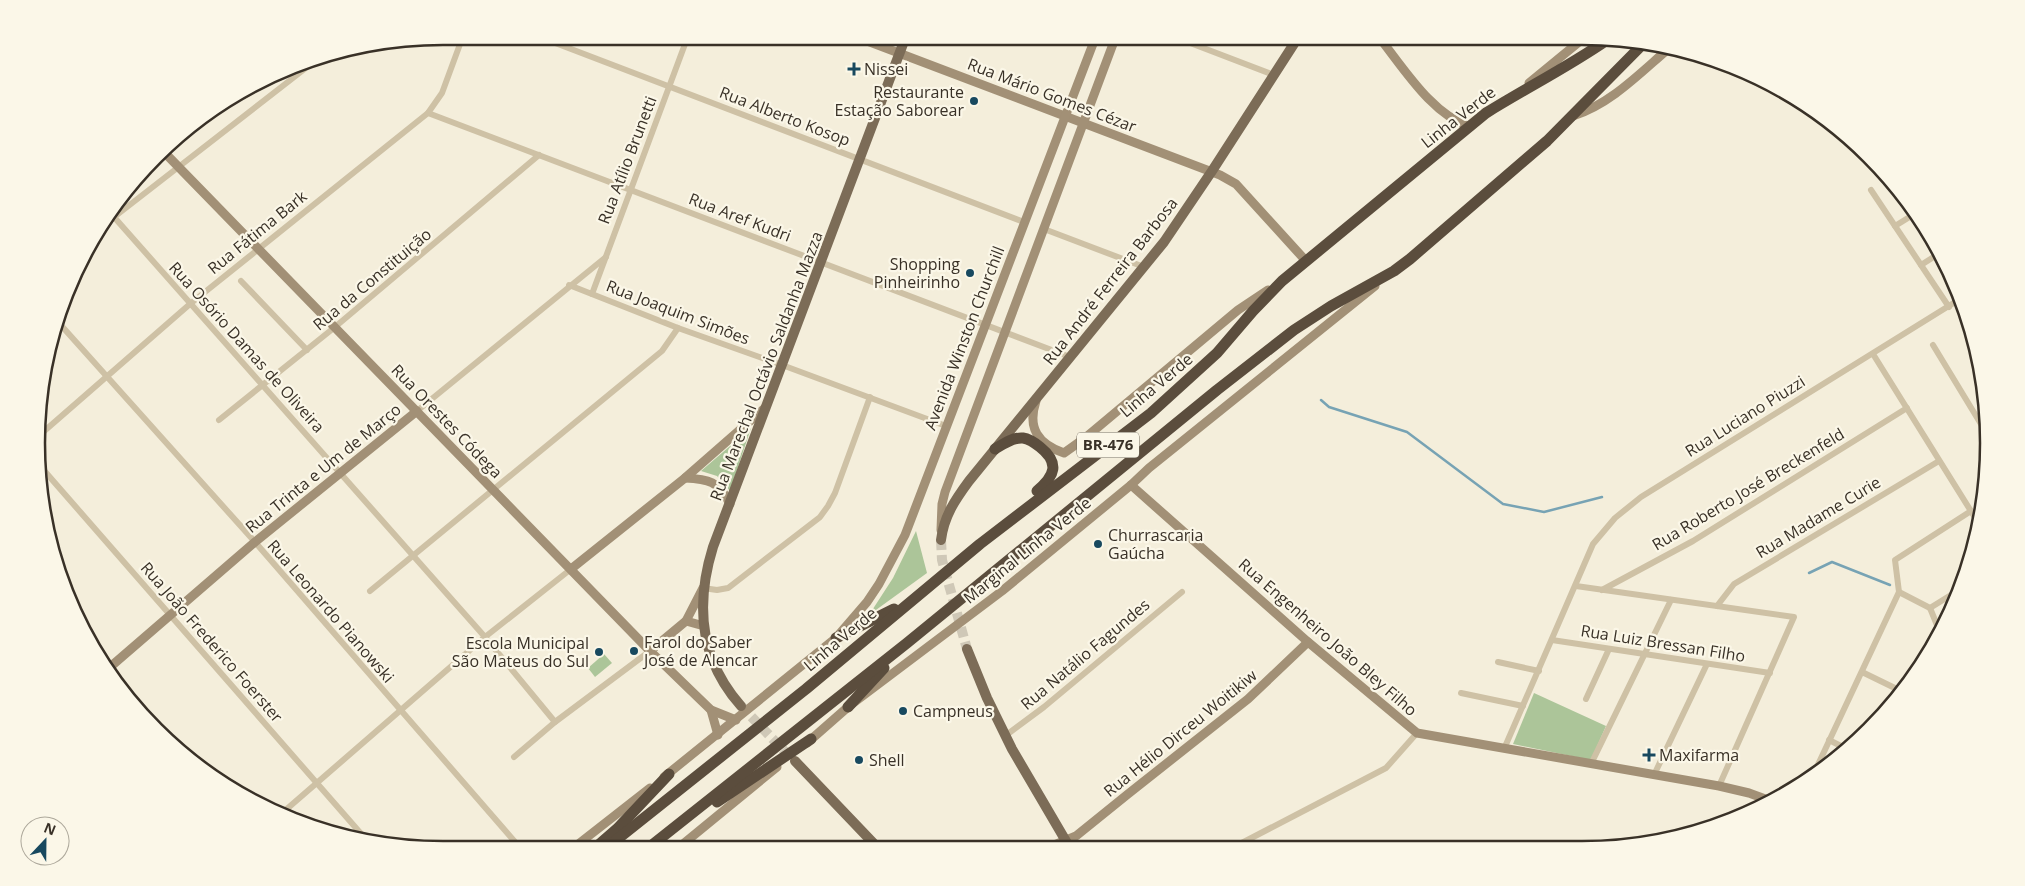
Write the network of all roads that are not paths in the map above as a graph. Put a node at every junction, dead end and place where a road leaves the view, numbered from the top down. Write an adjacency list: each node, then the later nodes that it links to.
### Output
1 (461, 45): 20 (street, Rua Fátima Bark)
2 (559, 45): 18 (street, Rua Alberto Kosop)
3 (685, 45): 18 (street, Rua Atílio Brunetti)
4 (877, 45): 14 (main road, Rua Mário Gomes Cézar)
5 (903, 45): 14 (main road, Rua Marechal Octávio Saldanha Mazza)
6 (1093, 45): 21 (main road, Avenida Winston Churchill)
7 (1113, 45): 23 (main road)
8 (1196, 45): 17 (street)
9 (1293, 45): 17 (main road, Rua André Ferreira Barbosa)
10 (1385, 45): 24 (main road)
11 (1575, 45): 19 (main road)
12 (1598, 46): 19 (highway, Linha Verde / BR-476)
13 (1638, 49): 22 (highway, BR-476)
14 (900, 54): 21 (main road, Rua Mário Gomes Cézar); 27 (main road, Rua Marechal Octávio Saldanha Mazza)
15 (1663, 54): 22 (main road)
16 (302, 71): 28 (street)
17 (1274, 75): 29 (main road, Rua André Ferreira Barbosa)
18 (669, 87): 27 (street, Rua Alberto Kosop); 30 (street, Rua Atílio Brunetti)
19 (1516, 94): 24 (highway, Linha Verde / BR-476)
20 (428, 113): 25 (street, Rua Aref Kudri); 40 (street, Rua Fátima Bark)
21 (1065, 116): 23 (main road, Rua Mário Gomes Cézar); 37 (main road, Avenida Winston Churchill)
22 (1573, 116): 47 (highway, BR-476)
23 (1083, 123): 29 (main road, Rua Mário Gomes Cézar); 39 (main road)
24 (1470, 127): 43 (highway, Linha Verde / BR-476)
25 (539, 155): 30 (street, Rua Aref Kudri); 57 (street, Rua da Constituição)
26 (168, 156): 28 (main road, Rua Orestes Códega)
27 (860, 159): 37 (street, Rua Alberto Kosop); 44 (main road, Rua Marechal Octávio Saldanha Mazza)
28 (178, 166): 33 (street); 40 (main road, Rua Orestes Códega)
29 (1212, 171): 43 (main road, Rua Mário Gomes Cézar); 46 (main road, Rua André Ferreira Barbosa)
30 (630, 190): 41 (street, Rua Atílio Brunetti); 44 (street, Rua Aref Kudri)
31 (1871, 190): 38 (street)
32 (126, 203): 33 (street)
33 (128, 206): 34 (street)
34 (118, 214)
35 (1909, 217): 38 (street)
36 (115, 218): 53 (street, Rua Osório Damas de Oliveira)
37 (1024, 222): 55 (main road, Avenida Winston Churchill)
38 (1895, 226): 45 (street)
39 (1044, 229): 46 (street); 59 (main road)
40 (258, 249): 53 (street, Rua Fátima Bark); 57 (main road, Rua Orestes Códega)
41 (606, 256): 50 (street, Rua Trinta e Um de Março); 51 (street, Rua Atílio Brunetti)
42 (1933, 256): 45 (street)
43 (1306, 261): 49 (highway, Linha Verde / BR-476)
44 (821, 262): 55 (street, Rua Aref Kudri); 64 (main road, Rua Marechal Octávio Saldanha Mazza)
45 (1921, 265): 54 (street)
46 (1144, 267): 63 (main road, Rua André Ferreira Barbosa)
47 (1394, 271): 81 (main road, Marginal Linha Verde); 110 (highway, BR-476)
48 (241, 281): 61 (street)
49 (1282, 281): 68 (main road); 88 (highway, Linha Verde / BR-476)
50 (569, 285): 51 (street, Rua Joaquim Simões); 71 (street, Rua Trinta e Um de Março)
51 (592, 294): 58 (street, Rua Joaquim Simões)
52 (1955, 303): 54 (street, Rua Luciano Piuzzi)
53 (190, 304): 65 (street, Rua Fátima Bark); 66 (street, Rua Osório Damas de Oliveira)
54 (1949, 307): 62 (street, Rua Luciano Piuzzi)
55 (985, 325): 59 (street, Rua Aref Kudri); 74 (main road, Avenida Winston Churchill)
56 (63, 326): 65 (street, Rua Leonardo Pianowski)
57 (335, 327): 61 (street, Rua da Constituição); 71 (main road, Rua Orestes Códega)
58 (678, 328): 64 (street, Rua Joaquim Simões); 82 (street)
59 (1005, 332): 63 (street, Rua Aref Kudri); 86 (main road)
60 (1933, 345): 73 (street)
61 (307, 350): 66 (street, Rua da Constituição)
62 (1873, 354): 70 (street); 91 (street, Rua Luciano Piuzzi)
63 (1070, 357): 68 (main road, Rua André Ferreira Barbosa)
64 (782, 365): 67 (street, Rua Joaquim Simões); 69 (main road, Rua Marechal Octávio Saldanha Mazza)
65 (106, 376): 75 (street, Rua Fátima Bark); 87 (street, Rua Leonardo Pianowski)
66 (262, 386): 72 (street, Rua da Constituição); 79 (street, Rua Osório Damas de Oliveira)
67 (870, 397): 74 (street, Rua Joaquim Simões); 92 (street)
68 (1036, 398): 76 (main road, Rua André Ferreira Barbosa)
69 (766, 408): 80 (main road); 83 (main road, Rua Marechal Octávio Saldanha Mazza)
70 (1907, 408): 77 (street); 94 (street, Rua Roberto José Breckenfeld)
71 (417, 410): 79 (main road, Rua Trinta e Um de Março); 82 (main road, Rua Orestes Códega)
72 (219, 420)
73 (1979, 421)
74 (946, 426): 107 (main road, Avenida Winston Churchill)
75 (46, 430)
76 (995, 449): 86 (main road, Rua André Ferreira Barbosa); 88 (highway)
77 (1939, 461): 84 (street); 100 (street, Rua Madame Curie)
78 (46, 473): 102 (street, Rua João Frederico Foerster)
79 (340, 473): 87 (main road, Rua Trinta e Um de Março); 89 (street, Rua Osório Damas de Oliveira)
80 (684, 478): 83 (main road); 90 (main road)
81 (1131, 485): 109 (main road, Rua Engenheiro João Bley Filho); 126 (main road, Marginal Linha Verde)
82 (494, 490): 89 (street); 90 (main road, Rua Orestes Códega)
83 (730, 504): 92 (main road, Rua Marechal Octávio Saldanha Mazza)
84 (1971, 511): 85 (street); 96 (street)
85 (1973, 515)
86 (941, 540)
87 (254, 542): 102 (main road, Rua Trinta e Um de Março); 128 (street, Rua Leonardo Pianowski)
88 (980, 544): 99 (highway, Linha Verde / BR-476)
89 (413, 556): 93 (street); 106 (street, Rua Osório Damas de Oliveira)
90 (571, 569): 106 (street); 113 (main road, Rua Orestes Códega)
91 (1576, 586): 94 (street); 108 (street, Rua Luciano Piuzzi)
92 (703, 588): 103 (main road); 105 (main road, Rua Marechal Octávio Saldanha Mazza)
93 (370, 590)
94 (1602, 590): 98 (street)
95 (1182, 592): 133 (street, Rua Natálio Fagundes)
96 (1899, 592): 101 (street); 119 (street)
97 (1950, 596): 101 (street)
98 (1672, 600): 100 (street); 114 (street)
99 (909, 601): 107 (highway); 152 (highway, Linha Verde / BR-476)
100 (1718, 606): 120 (street)
101 (1930, 608): 104 (street)
102 (170, 614): 117 (main road, Rua Trinta e Um de Março); 144 (street, Rua João Frederico Foerster)
103 (686, 621): 105 (main road); 113 (main road)
104 (1936, 624)
105 (704, 626): 124 (main road, Rua Marechal Octávio Saldanha Mazza)
106 (485, 637): 128 (street); 130 (street, Rua Osório Damas de Oliveira)
107 (836, 638): 129 (main road)
108 (1552, 640): 112 (street, Rua Luiz Bressan Filho); 118 (street, Rua Luciano Piuzzi)
109 (1308, 642): 131 (main road, Rua Engenheiro João Bley Filho); 158 (main road, Rua Hélio Dirceu Woitikiw)
110 (907, 643): 126 (highway); 153 (highway, BR-476)
111 (967, 649): 133 (main road)
112 (1609, 649): 114 (street, Rua Luiz Bressan Filho); 123 (street)
113 (650, 651): 127 (main road, Rua Orestes Códega); 130 (street)
114 (1645, 654): 116 (street, Rua Luiz Bressan Filho); 141 (street)
115 (1498, 662): 118 (street)
116 (1707, 664): 120 (street, Rua Luiz Bressan Filho); 143 (street)
117 (113, 665)
118 (1539, 671): 125 (street, Rua Luciano Piuzzi)
119 (1862, 672): 121 (street); 135 (street)
120 (1770, 673): 145 (street)
121 (1895, 688)
122 (1462, 693): 125 (street)
123 (1586, 699)
124 (741, 706)
125 (1523, 706): 137 (street, Rua Luciano Piuzzi)
126 (848, 707): 134 (main road, Marginal Linha Verde)
127 (711, 710): 129 (main road, Rua Orestes Códega); 132 (main road)
128 (400, 711): 144 (street); 149 (street, Rua Leonardo Pianowski)
129 (736, 720): 132 (main road)
130 (555, 722): 138 (street)
131 (1417, 733): 137 (main road, Rua Engenheiro João Bley Filho); 159 (street)
132 (718, 735): 142 (main road)
133 (1005, 736): 157 (main road)
134 (812, 739): 154 (highway); 155 (main road, Marginal Linha Verde)
135 (1829, 740): 136 (street); 140 (street)
136 (1840, 745)
137 (1504, 748): 141 (main road, Rua Engenheiro João Bley Filho)
138 (514, 757)
139 (794, 762): 156 (main road)
140 (1819, 763)
141 (1591, 764): 143 (main road, Rua Engenheiro João Bley Filho)
142 (669, 774): 150 (main road); 151 (highway)
143 (1654, 774): 145 (main road, Rua Engenheiro João Bley Filho)
144 (317, 784): 147 (street); 148 (street, Rua João Frederico Foerster)
145 (1719, 786): 146 (main road, Rua Engenheiro João Bley Filho)
146 (1762, 798)
147 (287, 809)
148 (359, 832)
149 (514, 841)
150 (582, 841)
151 (603, 841)
152 (615, 841)
153 (657, 841)
154 (659, 841)
155 (690, 841)
156 (871, 841)
157 (1066, 841)
158 (1071, 841)
159 (1246, 841)

